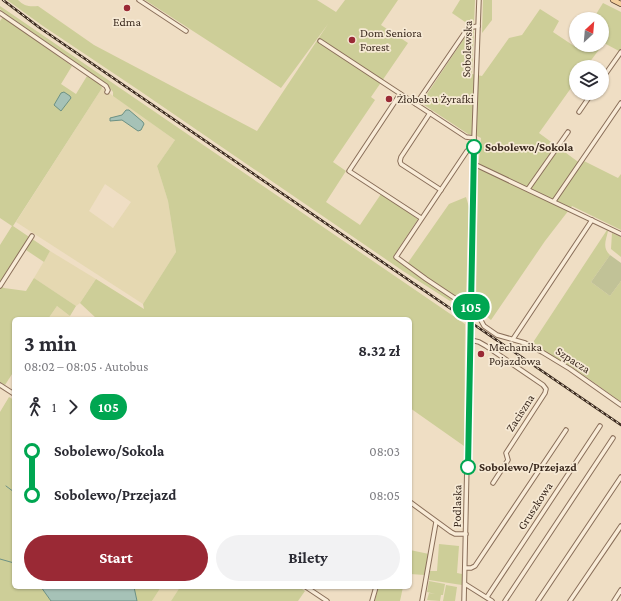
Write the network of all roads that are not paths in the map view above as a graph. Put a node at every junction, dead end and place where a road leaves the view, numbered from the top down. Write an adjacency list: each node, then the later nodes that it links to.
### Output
1 (139, 0): 7 (street)
2 (479, 0): 6 (street, Sobolewska)
3 (613, 0): 4 (main road)
4 (621, 4)
5 (0, 13): 11 (street)
6 (478, 26): 15 (street); 19 (street, Sobolewska)
7 (186, 31)
8 (320, 40): 12 (street)
9 (621, 52): 10 (street)
10 (609, 69)
11 (107, 92)
12 (400, 94): 15 (street); 25 (street)
13 (587, 100): 16 (street)
14 (621, 103): 24 (street)
15 (416, 104): 17 (street)
16 (579, 112)
17 (430, 113): 19 (street); 23 (street)
18 (568, 132): 22 (street)
19 (474, 138): 20 (street, Sobolewska)
20 (474, 148): 21 (street, Sobolewska); 23 (street)
21 (474, 164): 22 (street); 30 (street, Sobolewska)
22 (528, 189): 24 (street)
23 (441, 190): 25 (street)
24 (554, 202): 26 (street)
25 (421, 218): 30 (street, Szpacza)
26 (592, 220): 27 (street); 31 (street)
27 (621, 234)
28 (32, 236): 29 (street)
29 (0, 286)
30 (471, 311): 31 (street, Szpacza); 32 (street, Sobolewska)
31 (513, 339): 35 (street, Szpacza)
32 (470, 340): 40 (street, Zaciszna); 44 (street, Podlaska)
33 (0, 385): 34 (street)
34 (12, 393)
35 (621, 405)
36 (600, 426): 50 (street, Gruszkowa)
37 (566, 430): 45 (street)
38 (613, 438): 56 (street)
39 (621, 477): 57 (street)
40 (493, 483)
41 (412, 504): 42 (street)
42 (436, 522): 44 (street); 53 (street)
43 (621, 526): 58 (street)
44 (466, 534): 45 (street, Podlaska)
45 (465, 568): 46 (street, Podlaska)
46 (464, 584): 50 (street); 54 (street, Podlaska)
47 (309, 589): 51 (street)
48 (375, 589): 52 (street)
49 (621, 590): 59 (street)
50 (486, 597): 55 (street)
51 (328, 601)
52 (372, 601)
53 (422, 601)
54 (464, 601)
55 (492, 601)
56 (505, 601)
57 (538, 601)
58 (570, 601)
59 (614, 601)

